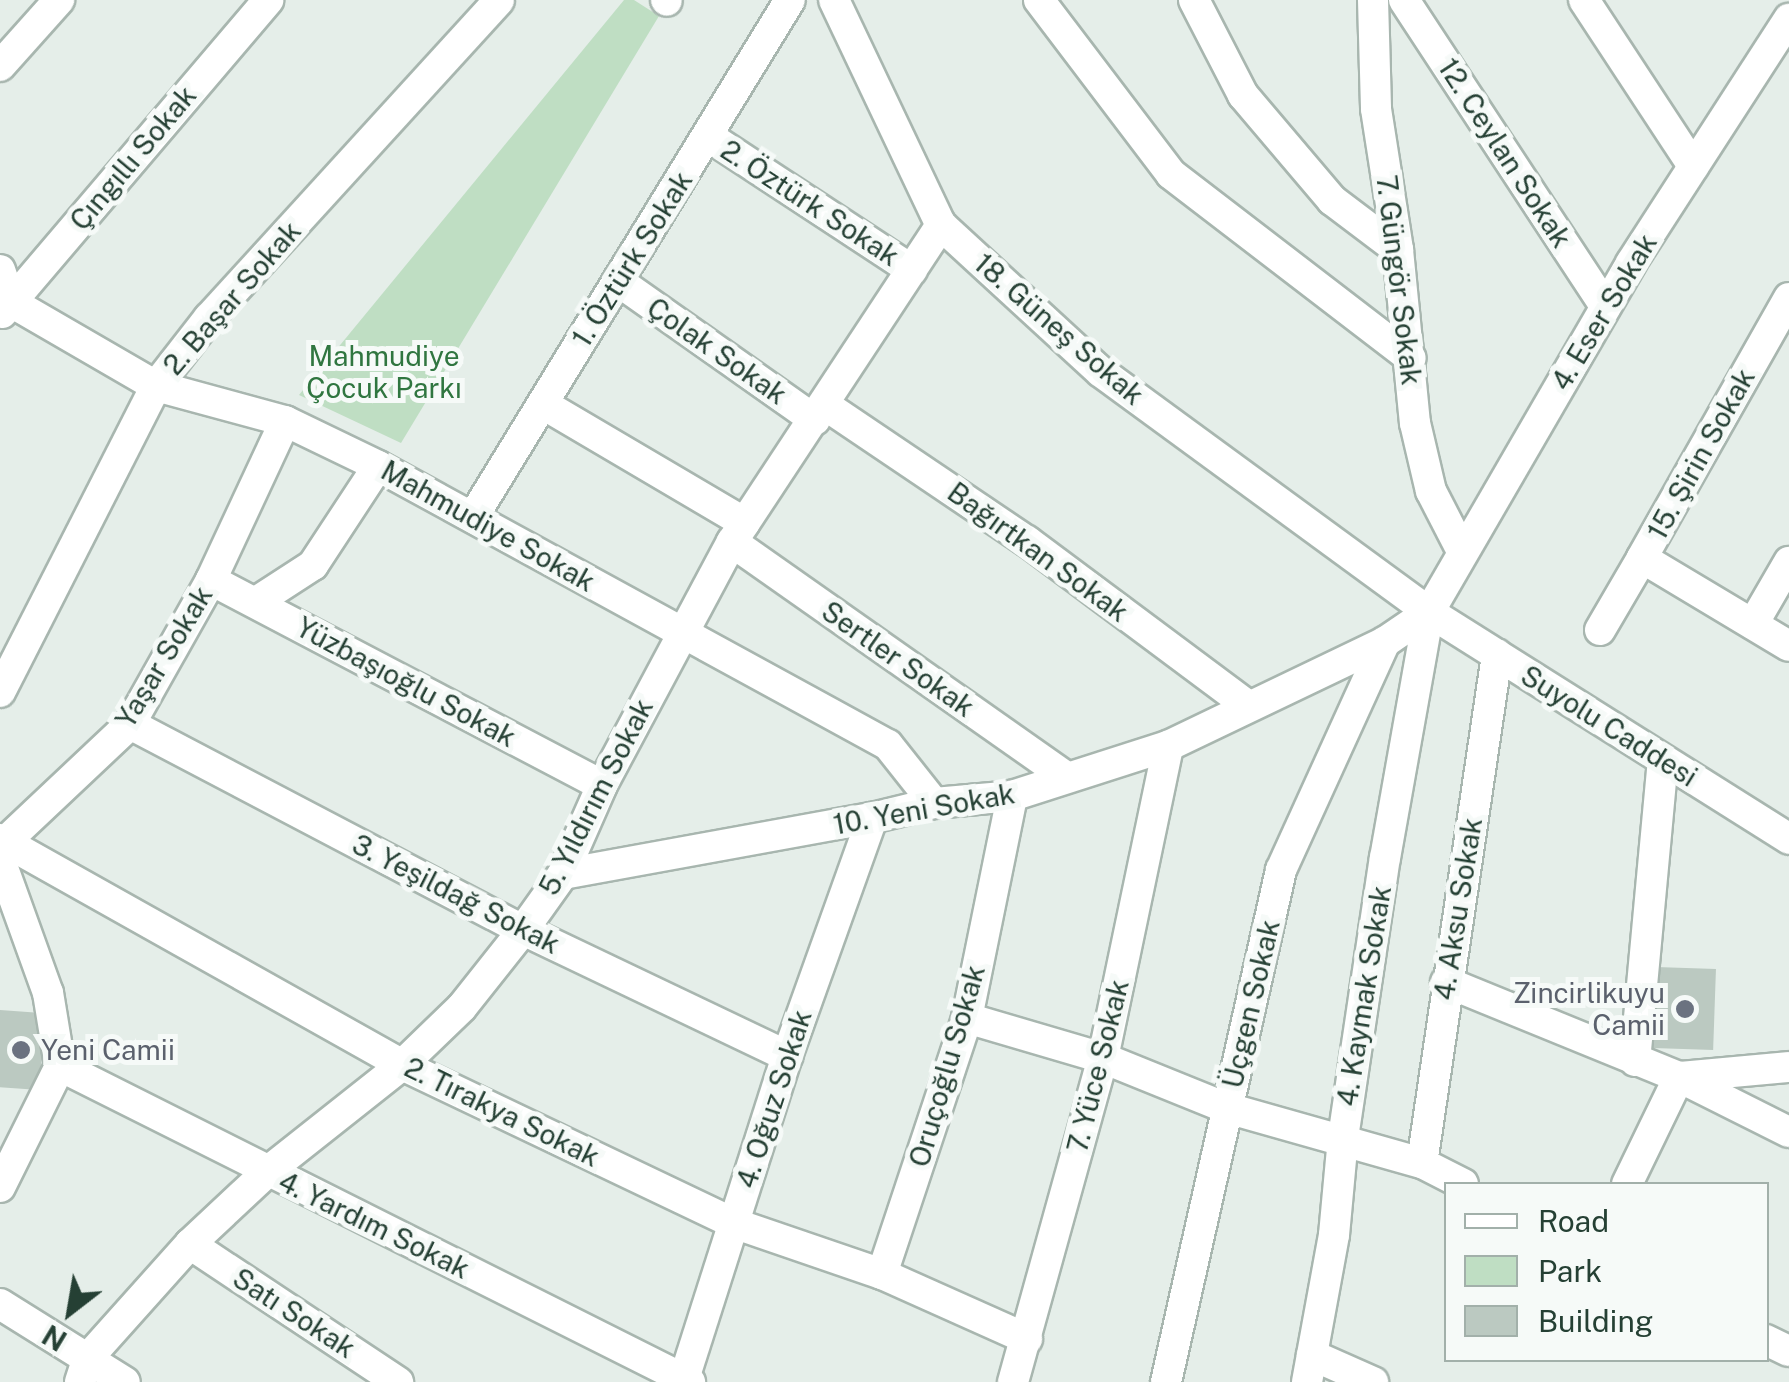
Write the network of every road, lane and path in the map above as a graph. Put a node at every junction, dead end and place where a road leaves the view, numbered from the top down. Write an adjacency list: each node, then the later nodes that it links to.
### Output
1 (59, 0): 12 (street)
2 (268, 0): 22 (street, Çıngıllı Sokak)
3 (499, 0): 24 (street, 2. Başar Sokak)
4 (790, 0): 13 (street, 1. Öztürk Sokak)
5 (834, 0): 15 (street, 18. Güneş Sokak)
6 (1038, 0): 23 (street)
7 (1194, 0): 16 (street)
8 (1373, 0): 16 (street, 7. Güngör Sokak)
9 (1404, 0): 21 (street, 12. Ceylan Sokak)
10 (1584, 0): 14 (street)
11 (1782, 13): 14 (street, 4. Eser Sokak)
12 (0, 66)
13 (708, 136): 18 (street, 2. Öztürk Sokak); 19 (street, 1. Öztürk Sokak)
14 (1693, 166): 21 (street, 4. Eser Sokak)
15 (941, 225): 18 (street, 5. Yıldırım Sokak); 36 (street, 18. Güneş Sokak)
16 (1398, 250): 23 (street, 7. Güngör Sokak)
17 (0, 270): 22 (street)
18 (912, 270): 26 (street, 5. Yıldırım Sokak)
19 (618, 281): 25 (street, 1. Öztürk Sokak); 26 (street, Çolak Sokak)
20 (1789, 298): 32 (street, 15. Şirin Sokak)
21 (1606, 307): 31 (street, 4. Eser Sokak)
22 (5, 309): 24 (street, Mahmudiye Sokak)
23 (1411, 358): 31 (street, 7. Güngör Sokak)
24 (156, 386): 27 (street, Mahmudiye Sokak); 43 (street, 2. Başar Sokak)
25 (543, 404): 29 (street, 1. Öztürk Sokak); 30 (street, Sertler Sokak)
26 (820, 413): 30 (street, 5. Yıldırım Sokak); 44 (street, Bağırtkan Sokak)
27 (285, 422): 28 (street, Mahmudiye Sokak); 34 (street, Yaşar Sokak)
28 (378, 466): 29 (street, Mahmudiye Sokak); 35 (street, Yaşar Sokak)
29 (473, 517): 39 (street, Mahmudiye Sokak)
30 (739, 533): 39 (street, 5. Yıldırım Sokak); 48 (street, Sertler Sokak)
31 (1462, 550): 36 (street, 4. Eser Sokak)
32 (1642, 558): 37 (street, 15. Şirin Sokak); 38 (street, 15. Şirin Sokak)
33 (1789, 562): 37 (street)
34 (210, 580): 35 (street, Yüzbaşıoğlu Sokak); 45 (street, Yaşar Sokak)
35 (256, 602): 49 (street, Yüzbaşıoğlu Sokak)
36 (1429, 612): 40 (street, 10. Yeni Sokak); 42 (street, Suyolu Caddesi); 68 (street, 4. Kaymak Sokak)
37 (1753, 624): 41 (street, 15. Şirin Sokak)
38 (1600, 630)
39 (680, 632): 49 (street, 5. Yıldırım Sokak); 51 (street, Mahmudiye Sokak)
40 (1385, 642): 44 (street, 10. Yeni Sokak); 66 (street, Üçgen Sokak)
41 (1789, 646)
42 (1497, 656): 47 (street, Suyolu Caddesi); 57 (street, 4. Aksu Sokak)
43 (0, 692)
44 (1247, 706): 46 (street, 10. Yeni Sokak)
45 (130, 724): 54 (street, Yaşar Sokak); 56 (street, 3. Yeşildağ Sokak)
46 (1168, 746): 48 (street, 10. Yeni Sokak); 60 (street, 7. Yüce Sokak)
47 (1663, 760): 53 (street, Suyolu Caddesi); 61 (street)
48 (1065, 776): 50 (street, 10. Yeni Sokak)
49 (602, 785): 55 (street, 5. Yıldırım Sokak)
50 (1012, 796): 51 (street, 10. Yeni Sokak); 58 (street, Oruçoğlu Sokak)
51 (934, 803): 52 (street, 10. Yeni Sokak)
52 (872, 818): 55 (street, 10. Yeni Sokak); 59 (street, 4. Oğuz Sokak)
53 (1789, 839)
54 (1, 850): 62 (street, 2. Tırakya Sokak); 63 (street)
55 (563, 874): 56 (street, 5. Yıldırım Sokak)
56 (523, 930): 59 (street, 3. Yeşildağ Sokak); 62 (street, 5. Yıldırım Sokak)
57 (1446, 982): 61 (street); 69 (street, 4. Aksu Sokak)
58 (968, 1018): 60 (street); 76 (street, Oruçoğlu Sokak)
59 (787, 1056): 74 (street, 4. Oğuz Sokak)
60 (1102, 1058): 66 (street); 78 (street, 7. Yüce Sokak)
61 (1635, 1060): 65 (street)
62 (402, 1065): 70 (street, 5. Yıldırım Sokak); 74 (street, 2. Tırakya Sokak)
63 (60, 1066): 70 (street, 4. Yardım Sokak); 73 (street)
64 (1789, 1067): 65 (street)
65 (1679, 1077): 67 (street); 72 (street)
66 (1227, 1108): 68 (street); 85 (street, Üçgen Sokak)
67 (1789, 1132)
68 (1343, 1138): 69 (street); 79 (street, 4. Kaymak Sokak)
69 (1422, 1163): 71 (street)
70 (267, 1172): 75 (street, 5. Yıldırım Sokak); 81 (street, 4. Yardım Sokak)
71 (1459, 1182)
72 (1628, 1182)
73 (0, 1187)
74 (733, 1223): 76 (street, 2. Tırakya Sokak); 81 (street, 4. Oğuz Sokak)
75 (190, 1244): 80 (street, 5. Yıldırım Sokak); 83 (street, Satı Sokak)
76 (882, 1274): 78 (street, 2. Tırakya Sokak)
77 (0, 1306): 80 (street)
78 (1027, 1339): 84 (street, 7. Yüce Sokak)
79 (1310, 1368): 86 (street)
80 (84, 1370): 82 (street)
81 (686, 1381)
82 (125, 1382)
83 (398, 1382)
84 (1013, 1382)
85 (1166, 1382)
86 (1373, 1382)

